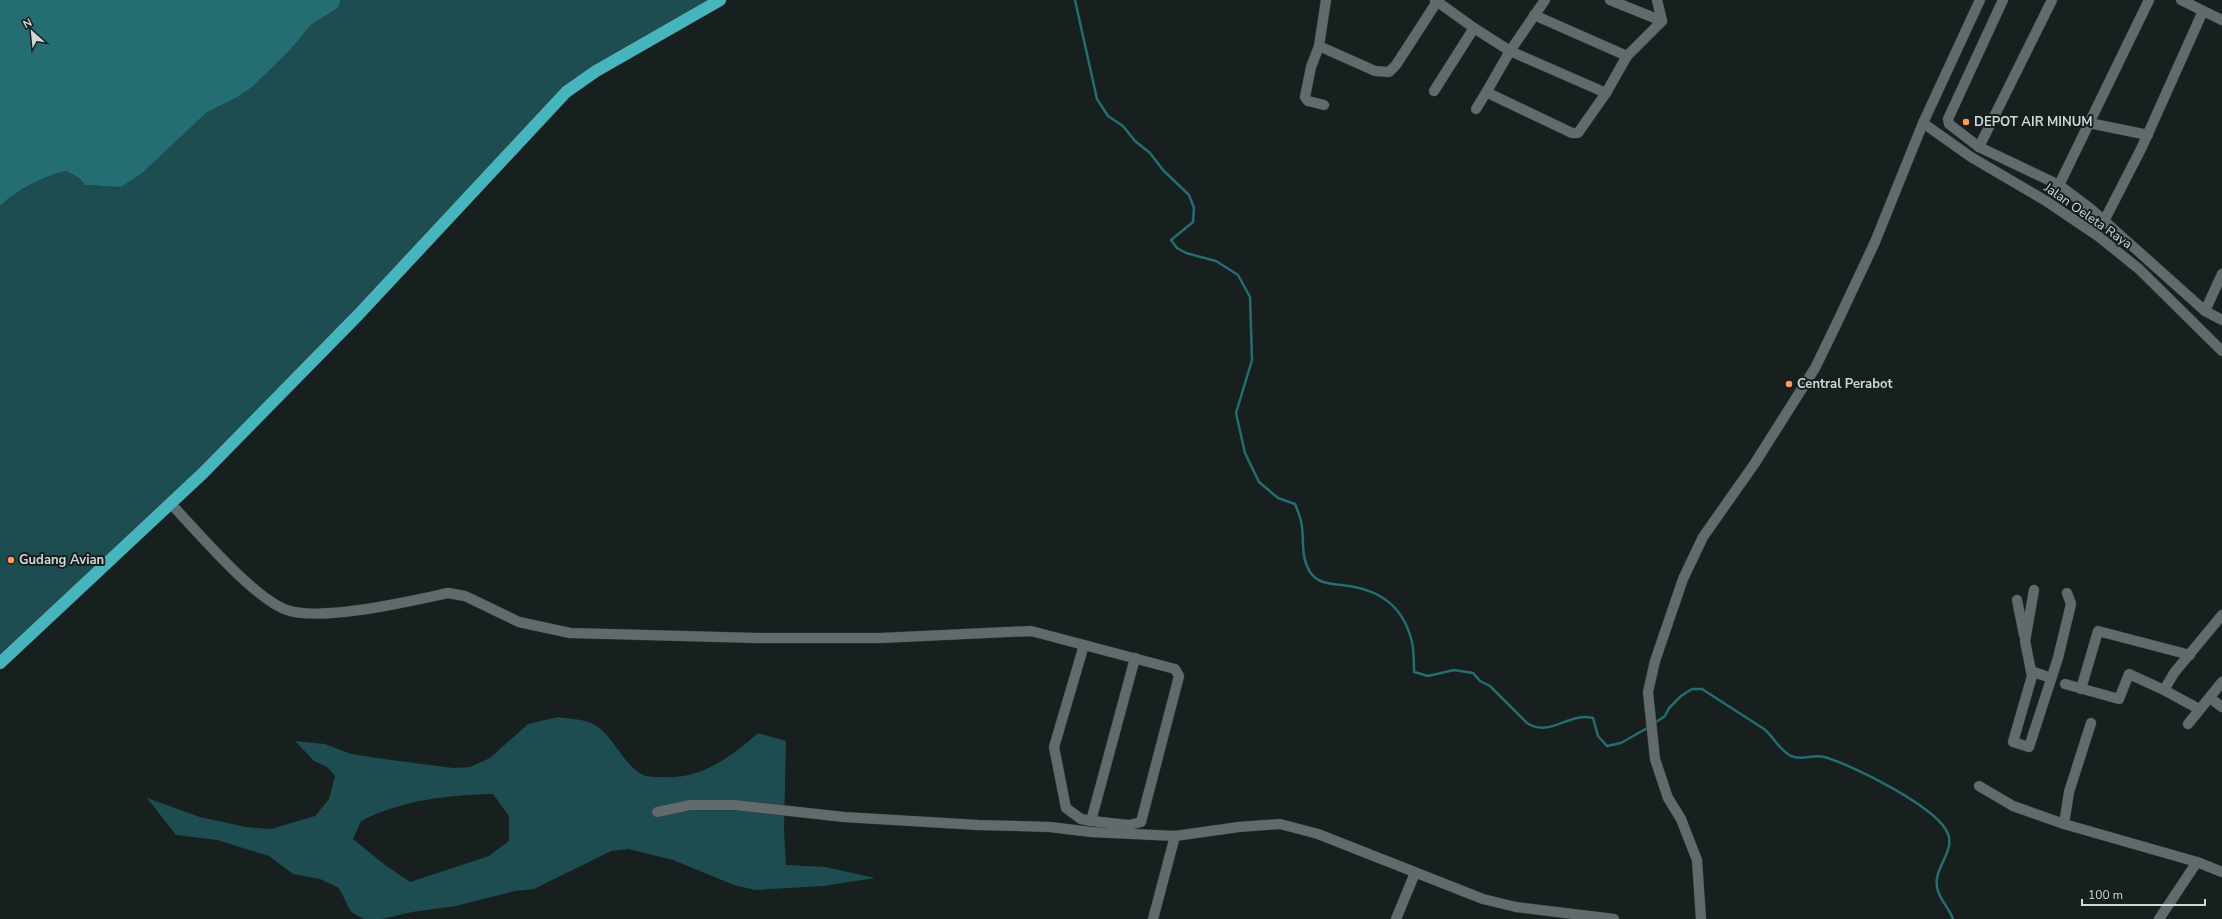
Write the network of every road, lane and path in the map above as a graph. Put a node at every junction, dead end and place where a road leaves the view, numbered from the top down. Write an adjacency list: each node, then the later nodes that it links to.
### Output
1 (720, 0): 35 (highway)
2 (1326, 0): 17 (street)
3 (1437, 0): 16 (street); 17 (street)
4 (1545, 0): 13 (street)
5 (1610, 0): 15 (street)
6 (1657, 0): 15 (street)
7 (1980, 0): 25 (street)
8 (2003, 0): 28 (street)
9 (2052, 0): 28 (street)
10 (2149, 0): 26 (street)
11 (2181, 0): 12 (street)
12 (2203, 11): 14 (street); 27 (street)
13 (1534, 15): 18 (street); 19 (street)
14 (2222, 20)
15 (1662, 21): 19 (street)
16 (1474, 28): 18 (street); 20 (street)
17 (1319, 46): 23 (street)
18 (1510, 51): 21 (street); 22 (street)
19 (1627, 56): 22 (street)
20 (1434, 91)
21 (1487, 91): 22 (street); 24 (street)
22 (1606, 93)
23 (1324, 105)
24 (1476, 109)
25 (1924, 123): 34 (street, Jalan Oeleta Raya); 67 (street)
26 (2089, 123): 27 (street); 29 (street)
27 (2148, 135): 30 (street)
28 (1979, 147): 29 (street)
29 (2059, 185): 30 (street)
30 (2104, 221): 32 (street)
31 (2222, 274): 32 (street)
32 (2205, 311): 33 (street)
33 (2222, 320)
34 (2222, 351)
35 (171, 504): 41 (street); 44 (highway)
36 (2034, 590): 40 (street)
37 (2067, 593): 46 (street)
38 (2017, 600): 40 (street)
39 (2222, 615): 42 (street)
40 (2025, 641): 45 (street)
41 (1084, 645): 43 (street); 58 (street)
42 (2190, 655): 49 (street); 50 (street)
43 (1134, 658): 58 (street); 58 (street)
44 (0, 663)
45 (2031, 671): 46 (street); 46 (street)
46 (2052, 678)
47 (2222, 682): 51 (street)
48 (2066, 684): 49 (street)
49 (2082, 689): 50 (street)
50 (2164, 690): 53 (street)
51 (2210, 698): 52 (street); 53 (street)
52 (2222, 707)
53 (2199, 709): 55 (street)
54 (2090, 723): 59 (street)
55 (2188, 724)
56 (1979, 786): 59 (street)
57 (657, 812): 60 (street)
58 (1091, 821)
59 (2064, 824): 61 (street)
60 (1175, 836): 63 (street); 64 (street)
61 (2197, 862): 62 (street); 68 (street)
62 (2222, 872)
63 (1415, 873): 65 (street); 66 (street)
64 (1153, 919)
65 (1396, 919)
66 (1614, 919)
67 (1701, 919)
68 (2159, 919)

